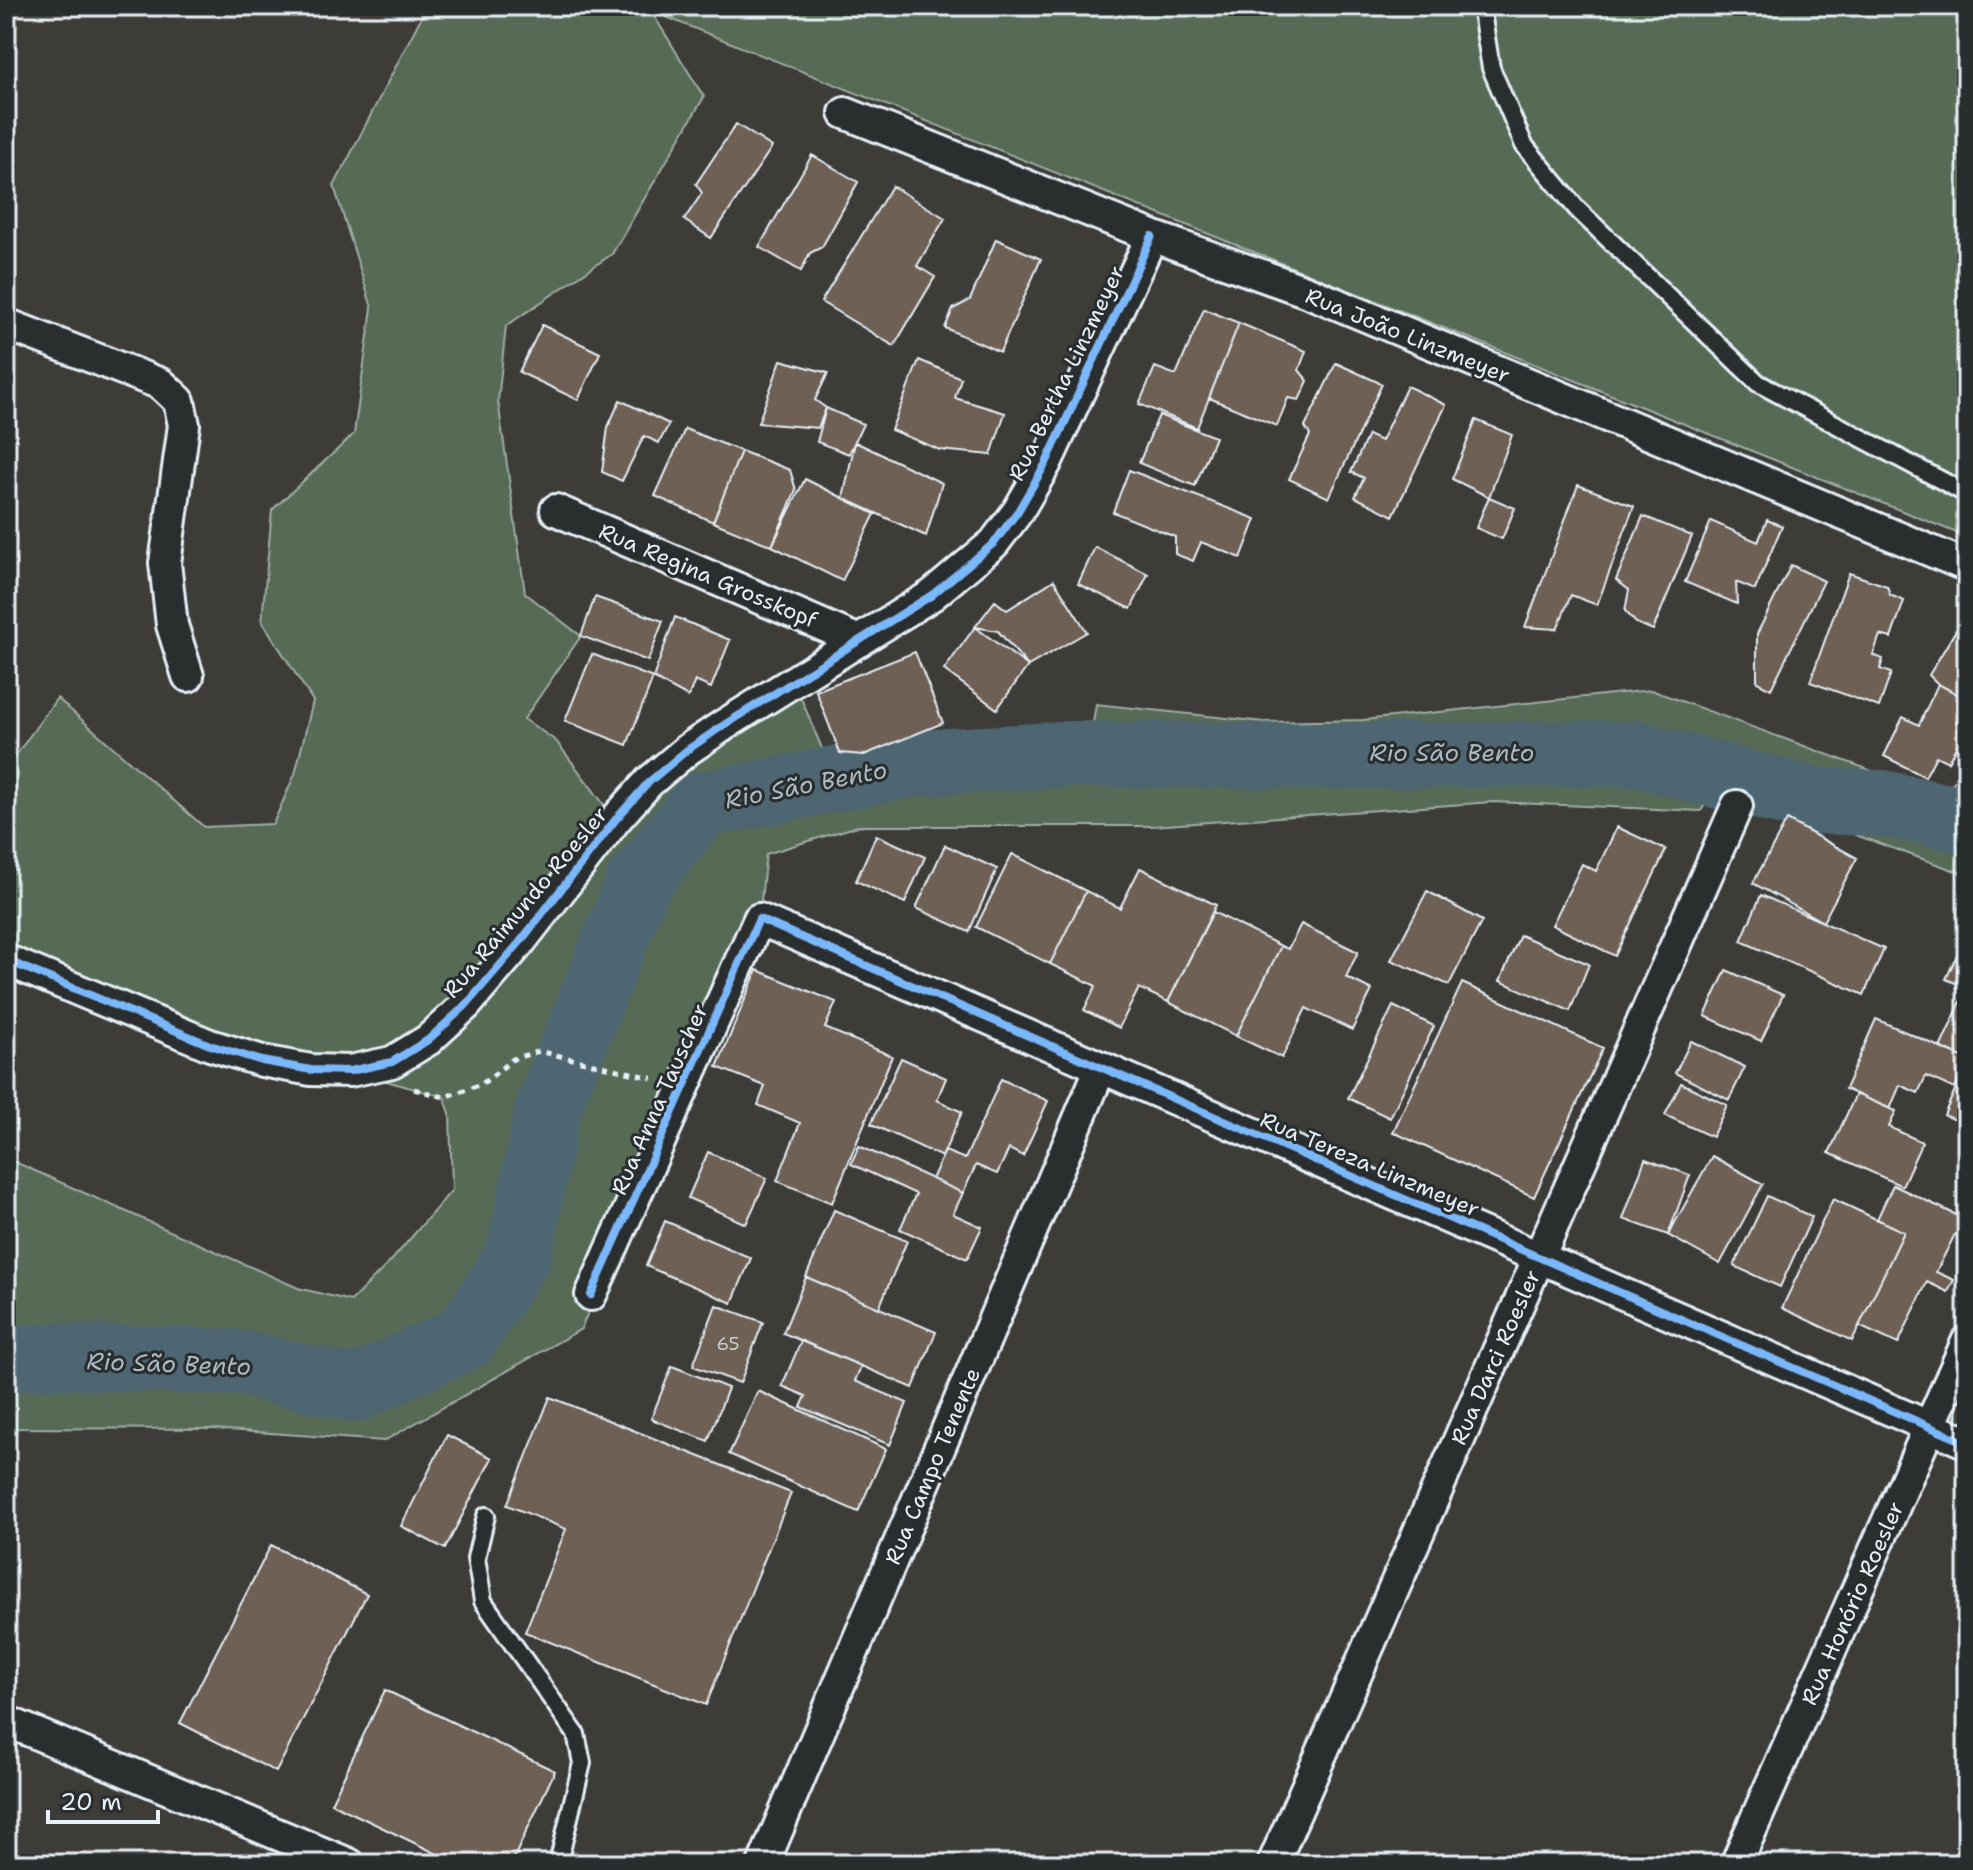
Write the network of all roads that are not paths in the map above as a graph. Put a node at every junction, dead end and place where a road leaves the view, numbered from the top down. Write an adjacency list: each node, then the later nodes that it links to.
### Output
1 (1481, 6): 5 (lane)
2 (845, 113): 3 (street, Rua João Linzmeyer)
3 (1152, 236): 7 (street, Rua João Linzmeyer); 8 (street, Rua Bertha Linzmeyer)
4 (6, 324): 9 (street)
5 (1967, 494)
6 (556, 510): 8 (street, Rua Regina Grosskopf)
7 (1967, 566)
8 (859, 641): 12 (street, Rua Raimundo Roesler)
9 (188, 676)
10 (1737, 806): 14 (street, Rua Darci Roesler)
11 (759, 919): 13 (street, Rua Tereza Linzmeyer); 15 (street, Rua Anna Tauscher)
12 (6, 960)
13 (1101, 1067): 14 (street, Rua Tereza Linzmeyer); 23 (street, Rua Campo Tenente)
14 (1539, 1257): 17 (street, Rua Tereza Linzmeyer); 24 (street, Rua Darci Roesler)
15 (591, 1295)
16 (1967, 1342): 17 (street, Rua Honório Roesler)
17 (1930, 1426): 18 (street, Rua Tereza Linzmeyer); 25 (street, Rua Honório Roesler)
18 (1967, 1443)
19 (486, 1516): 22 (lane)
20 (6, 1721): 21 (street)
21 (349, 1864)
22 (558, 1864)
23 (763, 1864)
24 (1273, 1864)
25 (1736, 1864)

